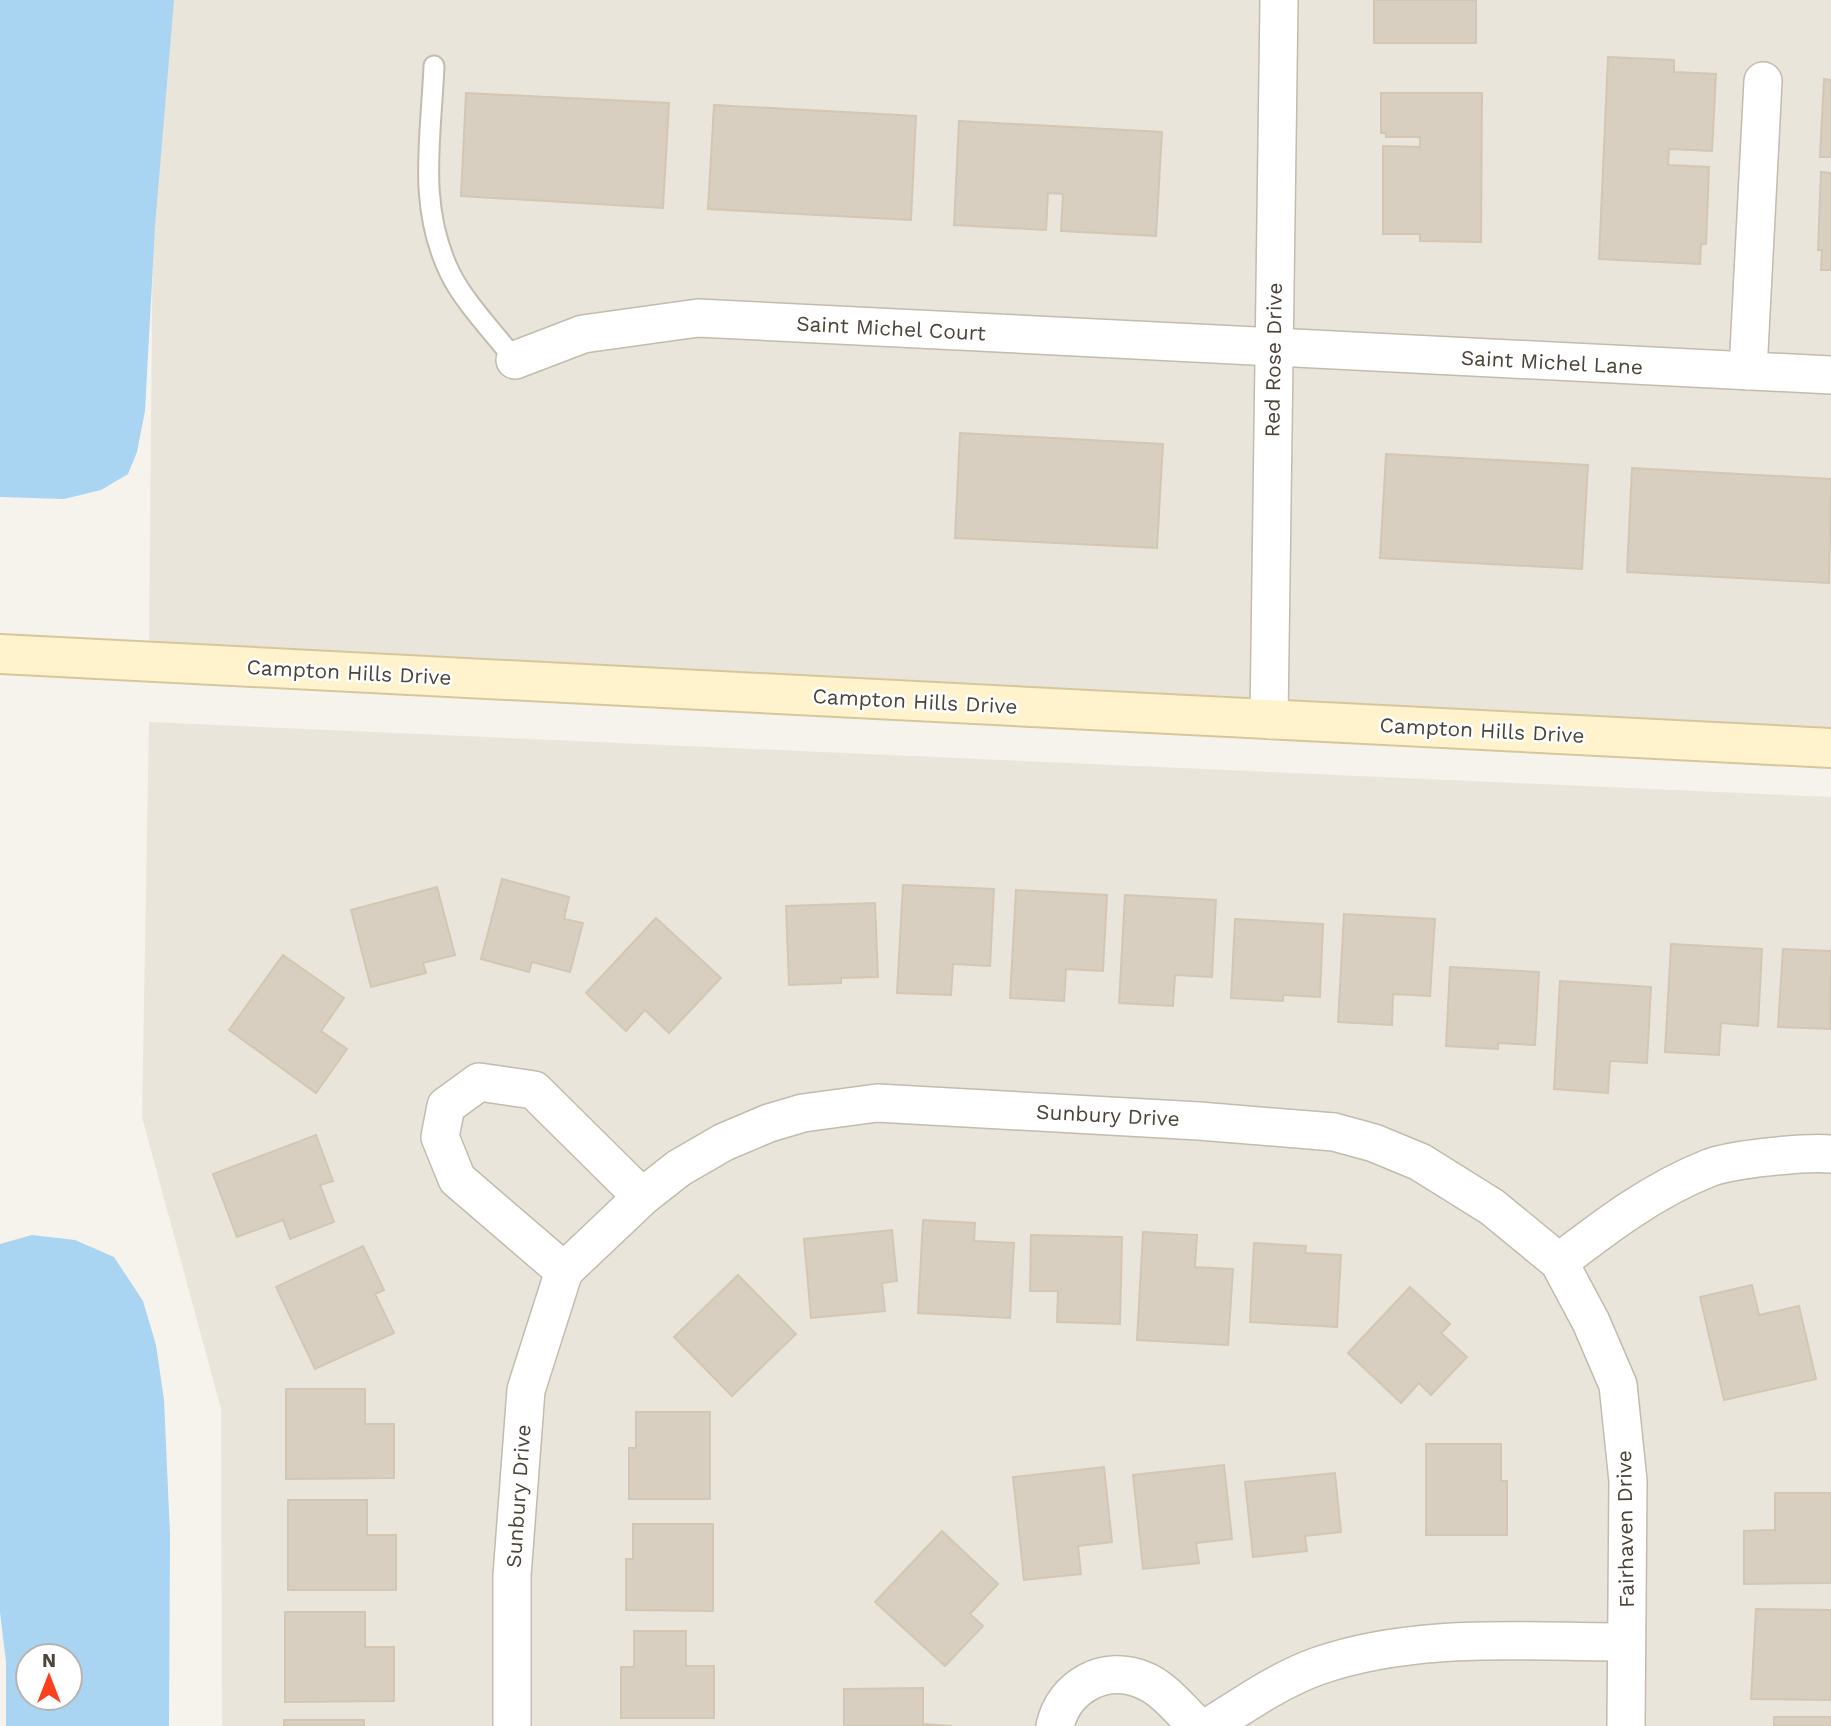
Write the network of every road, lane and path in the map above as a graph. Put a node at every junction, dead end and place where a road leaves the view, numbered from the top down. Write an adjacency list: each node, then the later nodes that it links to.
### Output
1 (1279, 0): 4 (street, Red Rose Drive)
2 (434, 66): 5 (lane)
3 (1763, 80): 6 (street)
4 (1273, 348): 5 (street, Saint Michel Court); 6 (street, Saint Michel Lane); 9 (street, Red Rose Drive)
5 (514, 360)
6 (1748, 371): 7 (street, Saint Michel Lane)
7 (1831, 375)
8 (0, 654): 9 (street, Campton Hills Drive)
9 (1269, 720): 10 (street, Campton Hills Drive)
10 (1831, 748)
11 (1831, 1154): 13 (street)
12 (642, 1197): 13 (street, Sunbury Drive); 14 (street, Sunbury Drive); 14 (street)
13 (1559, 1262): 15 (street, Fairhaven Drive)
14 (564, 1271): 16 (street, Sunbury Drive)
15 (1626, 1642): 19 (street); 20 (street, Fairhaven Drive)
16 (512, 1726)
17 (1055, 1726): 18 (street)
18 (1197, 1726)
19 (1210, 1726)
20 (1626, 1726)

